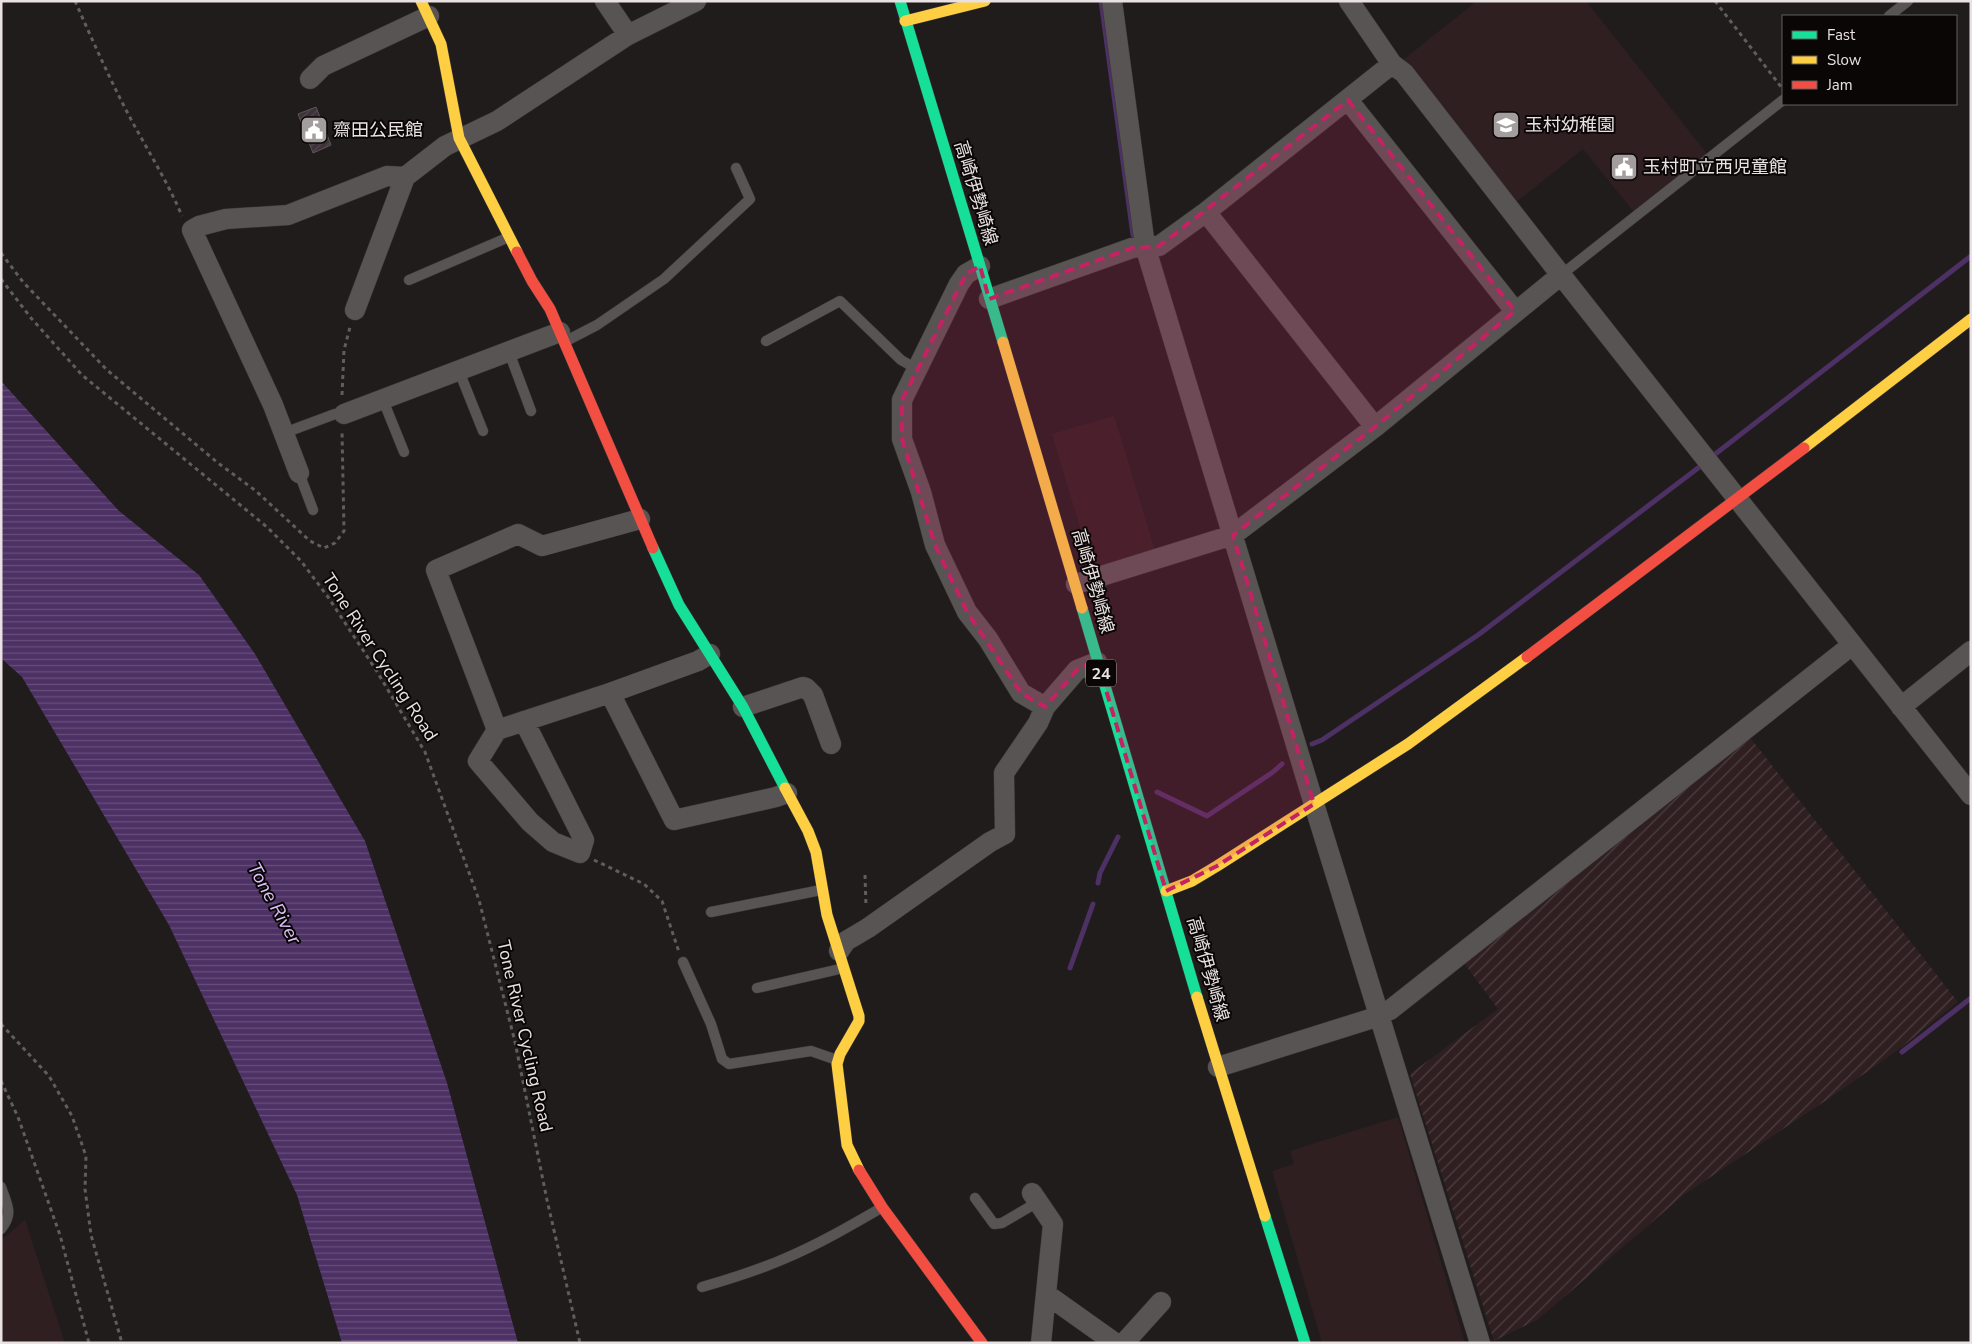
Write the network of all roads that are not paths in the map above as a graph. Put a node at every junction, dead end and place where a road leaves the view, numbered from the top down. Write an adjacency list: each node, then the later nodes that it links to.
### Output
1 (605, 1): 11 (street)
2 (696, 1): 11 (street)
3 (900, 1): 10 (street, 高崎伊勢崎線 / 24)
4 (985, 1): 10 (street)
5 (1112, 1): 21 (street)
6 (1348, 1): 12 (street)
7 (1908, 1): 9 (lane)
8 (425, 9): 13 (street); 16 (street)
9 (1890, 15)
10 (906, 22): 22 (street, 高崎伊勢崎線 / 24)
11 (628, 35): 16 (street)
12 (1392, 64): 14 (street); 23 (street)
13 (310, 79)
14 (1348, 100): 19 (street); 27 (street)
15 (1782, 101): 23 (lane)
16 (459, 138): 18 (street); 20 (street)
17 (736, 168): 29 (lane)
18 (404, 177): 26 (street); 39 (street)
19 (1206, 212): 21 (street); 37 (street)
20 (509, 236): 24 (lane); 29 (street)
21 (1145, 246): 25 (street); 45 (street)
22 (980, 266): 25 (street, 高崎伊勢崎線 / 24); 32 (street)
23 (1561, 275): 27 (street); 42 (street)
24 (409, 280)
25 (989, 299): 46 (street, 高崎伊勢崎線 / 24)
26 (355, 310)
27 (1515, 311): 37 (street)
28 (1971, 319): 42 (street)
29 (562, 337): 31 (street); 44 (street)
30 (766, 341): 32 (lane)
31 (509, 352): 33 (street); 35 (lane)
32 (917, 369): 54 (street)
33 (459, 371): 34 (street); 38 (lane)
34 (383, 400): 36 (street); 40 (lane)
35 (531, 411)
36 (344, 414): 39 (lane)
37 (1375, 427): 45 (street)
38 (482, 431)
39 (284, 432): 41 (street)
40 (404, 452)
41 (299, 473): 43 (lane)
42 (1737, 498): 47 (street); 60 (street)
43 (313, 510)
44 (640, 519): 49 (street); 56 (street)
45 (1232, 534): 46 (street); 60 (street)
46 (1076, 584): 50 (street, 高崎伊勢崎線 / 24)
47 (1852, 645): 52 (street); 67 (street)
48 (1971, 651): 52 (street)
49 (710, 654): 51 (street); 53 (street)
50 (1097, 662): 54 (street); 62 (street, 高崎伊勢崎線 / 24)
51 (610, 693): 55 (street); 58 (street)
52 (1901, 706): 59 (street)
53 (743, 707): 57 (street); 58 (street)
54 (1045, 707): 64 (street)
55 (524, 721): 56 (street); 56 (street)
56 (497, 730)
57 (832, 744)
58 (787, 793): 61 (street)
59 (1971, 795)
60 (1314, 804): 62 (street); 67 (street)
61 (823, 889): 63 (lane); 64 (street)
62 (1166, 891): 69 (street, 高崎伊勢崎線 / 24)
63 (711, 912)
64 (842, 959): 66 (lane); 68 (street)
65 (683, 962): 68 (lane)
66 (757, 988)
67 (1379, 1016): 69 (street); 83 (street)
68 (838, 1060): 73 (street)
69 (1218, 1067): 82 (street, 高崎伊勢崎線 / 24)
70 (1, 1187): 74 (lane)
71 (975, 1198): 72 (lane)
72 (1035, 1198): 76 (street)
73 (882, 1207): 75 (lane); 78 (street)
74 (1, 1229)
75 (702, 1287)
76 (1046, 1294): 79 (street); 80 (street)
77 (1161, 1302): 81 (street)
78 (982, 1343)
79 (1041, 1343)
80 (1115, 1343)
81 (1124, 1343)
82 (1305, 1343)
83 (1480, 1343)

